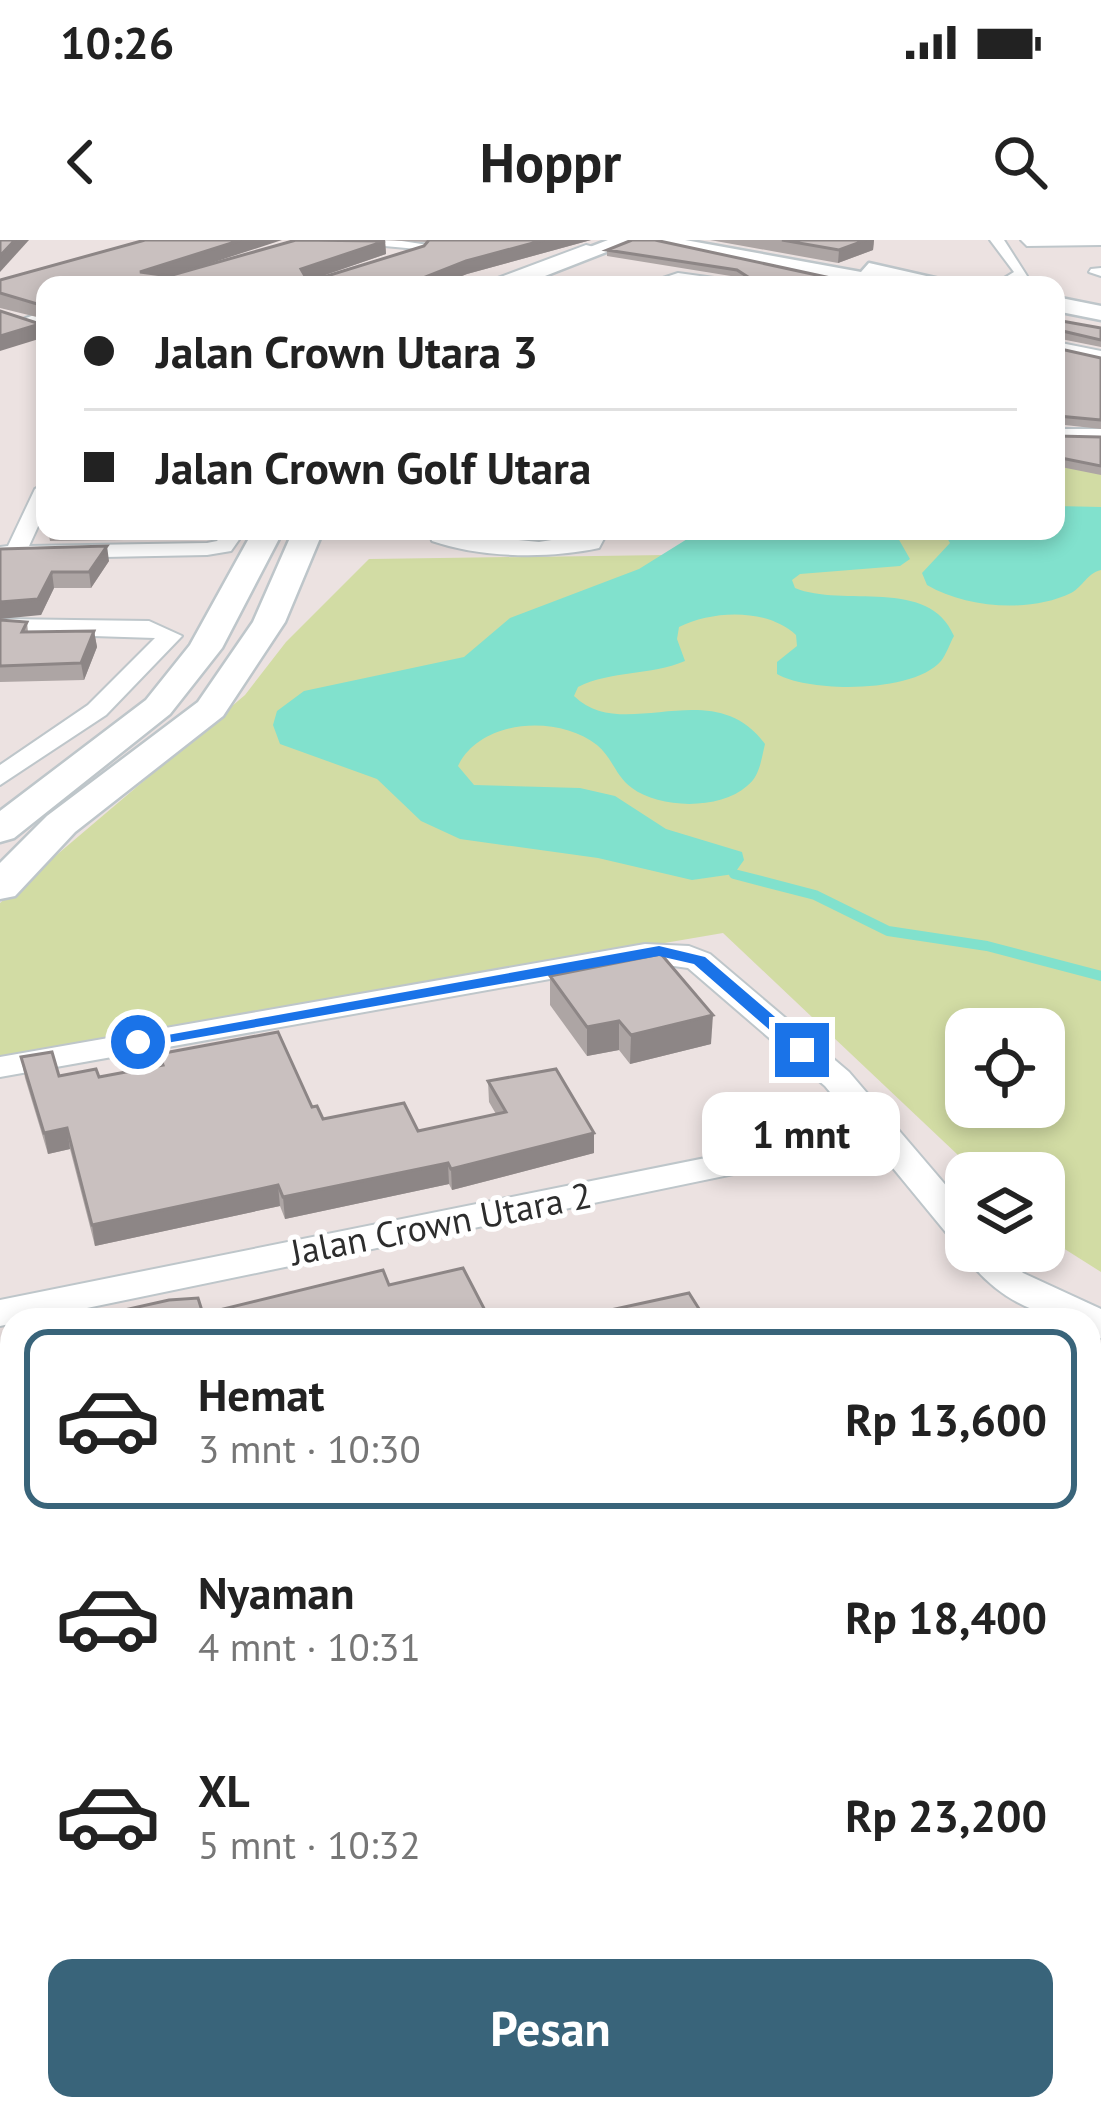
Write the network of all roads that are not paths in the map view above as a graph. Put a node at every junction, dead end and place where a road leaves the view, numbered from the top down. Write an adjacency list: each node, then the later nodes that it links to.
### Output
1 (450, 240): 9 (street)
2 (627, 240): 13 (street)
3 (658, 240): 14 (street); 15 (street)
4 (710, 240): 16 (street)
5 (997, 240): 17 (street)
6 (311, 241): 9 (street)
7 (1101, 241): 8 (street)
8 (1027, 242)
9 (428, 245): 11 (street)
10 (591, 248): 12 (street)
11 (393, 260)
12 (512, 276)
13 (527, 276)
14 (564, 276)
15 (851, 276)
16 (906, 276)
17 (1016, 276)
18 (1065, 306): 19 (street)
19 (1101, 313)
20 (1065, 317): 22 (street)
21 (36, 318): 23 (street)
22 (1101, 324)
23 (36, 327)
24 (1065, 349): 25 (street)
25 (1101, 356)
26 (1065, 435): 27 (street)
27 (1101, 435)
28 (36, 505): 34 (street)
29 (229, 540): 34 (street)
30 (263, 540): 36 (street)
31 (304, 540): 37 (street)
32 (446, 540): 33 (street)
33 (596, 540)
34 (8, 553)
35 (0, 626): 39 (street)
36 (158, 707): 37 (street); 41 (street)
37 (211, 709): 42 (street)
38 (0, 746): 39 (street)
39 (44, 747): 40 (street)
40 (0, 777)
41 (0, 830)
42 (0, 887)
43 (0, 1067): 44 (street)
44 (882, 1133): 45 (street); 47 (street, Jalan Crown Utara 2)
45 (945, 1208)
46 (1000, 1272): 48 (street)
47 (24, 1308)
48 (1066, 1308)

